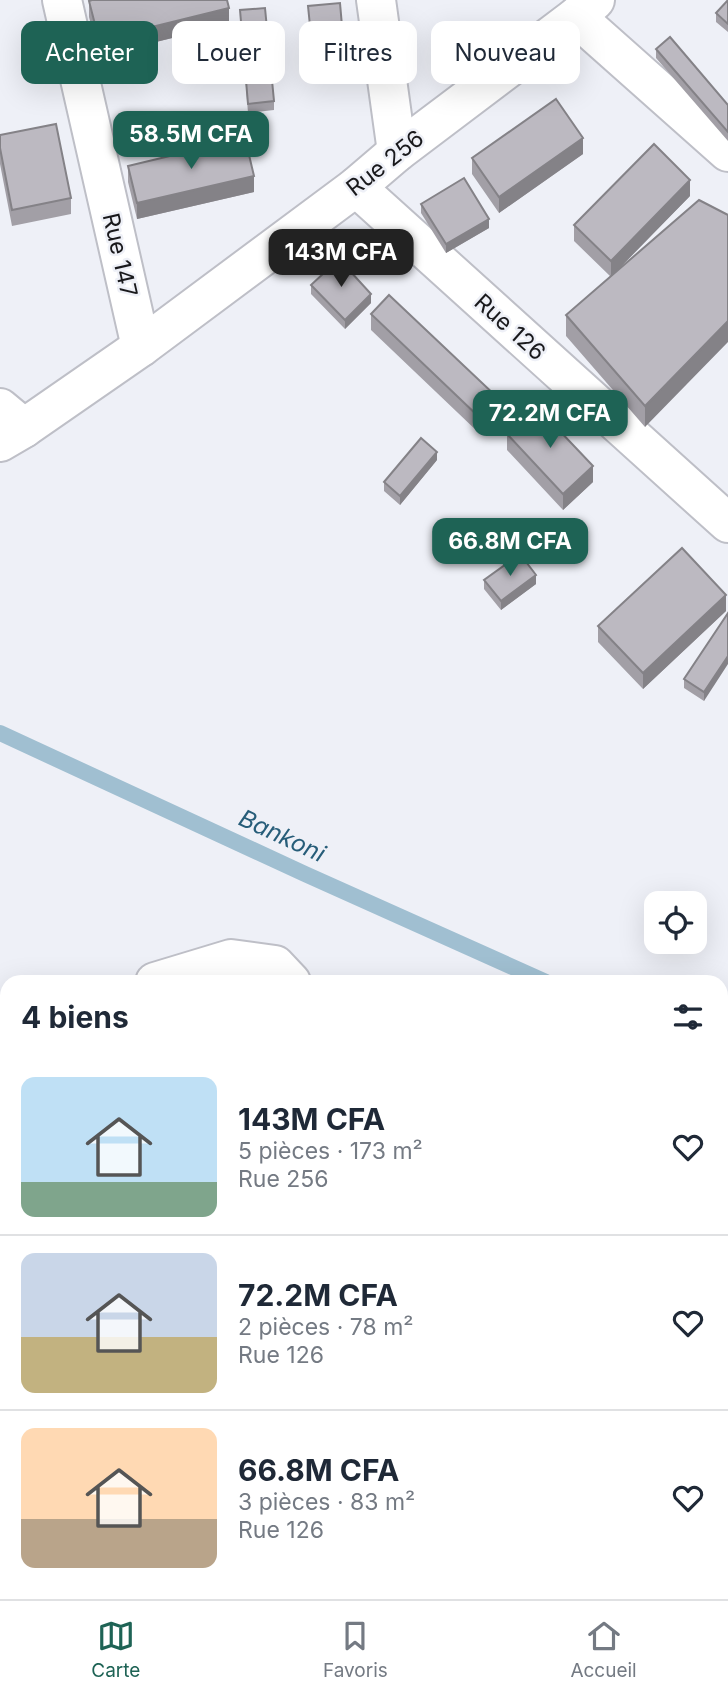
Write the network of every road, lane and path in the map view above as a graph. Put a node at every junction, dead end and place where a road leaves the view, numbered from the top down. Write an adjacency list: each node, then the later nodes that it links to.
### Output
1 (62, 0): 7 (street, Rue 147)
2 (376, 0): 4 (street)
3 (586, 8): 4 (street, Rue 256); 5 (street)
4 (397, 152): 6 (street, Rue 256)
5 (728, 152)
6 (356, 187): 7 (street, Rue 256); 9 (street, Rue 126)
7 (141, 346): 8 (street, Rue 256)
8 (8, 426)
9 (728, 523)
10 (178, 975): 11 (street)
11 (284, 975)

